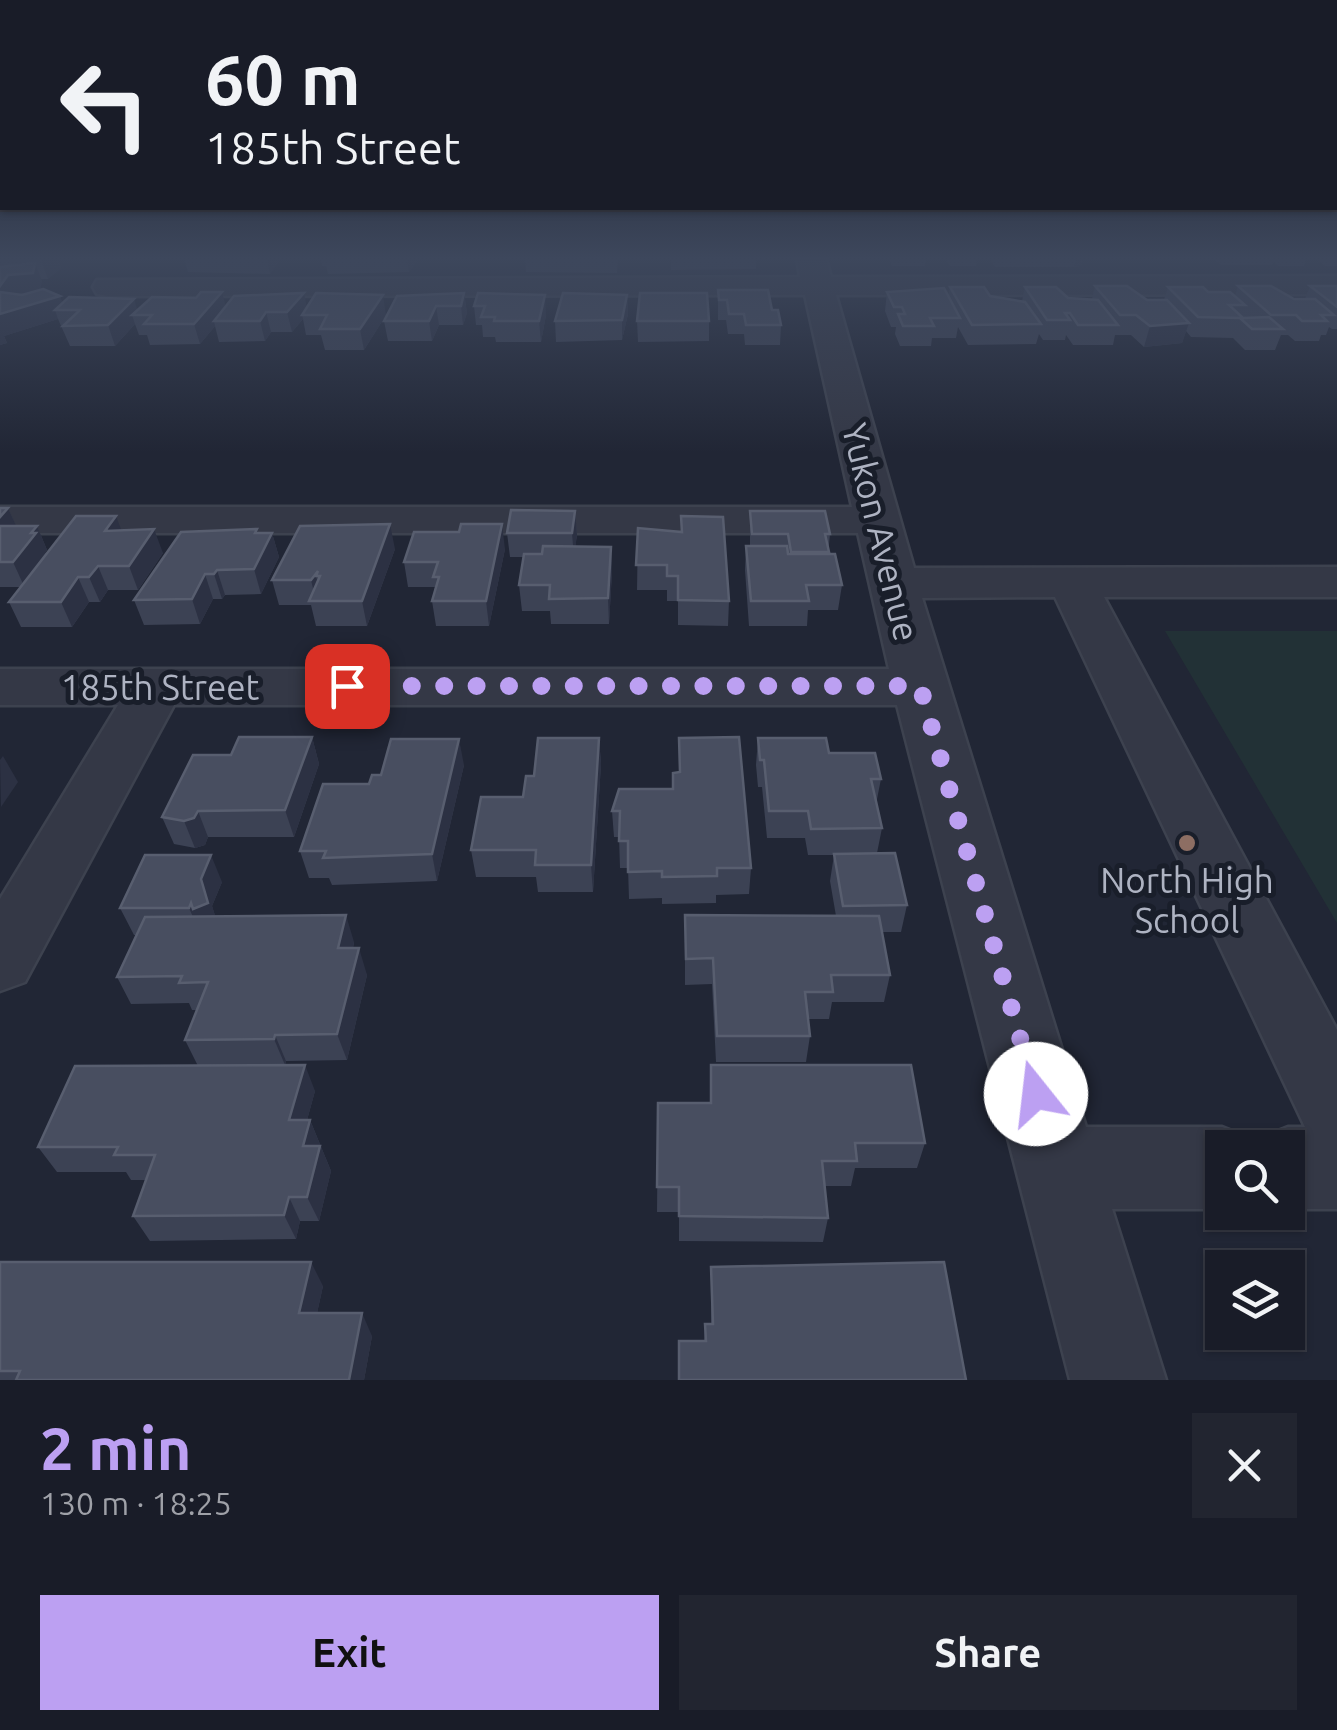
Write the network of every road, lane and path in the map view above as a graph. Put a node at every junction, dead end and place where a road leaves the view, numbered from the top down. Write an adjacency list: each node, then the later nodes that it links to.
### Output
1 (828, 323): 3 (street, Yukon Avenue)
2 (0, 520): 3 (street)
3 (878, 520): 6 (street, Yukon Avenue)
4 (1072, 582): 5 (street); 6 (street); 11 (street)
5 (1337, 582)
6 (894, 583): 9 (street, Yukon Avenue)
7 (0, 686): 8 (street, 185th Street)
8 (156, 686): 9 (street, 185th Street); 10 (street)
9 (920, 686): 12 (street, Yukon Avenue)
10 (0, 961)
11 (1337, 1109)
12 (1058, 1168): 13 (street); 16 (street, Yukon Avenue)
13 (1205, 1168)
14 (1305, 1168): 15 (street)
15 (1337, 1168)
16 (1118, 1380)

